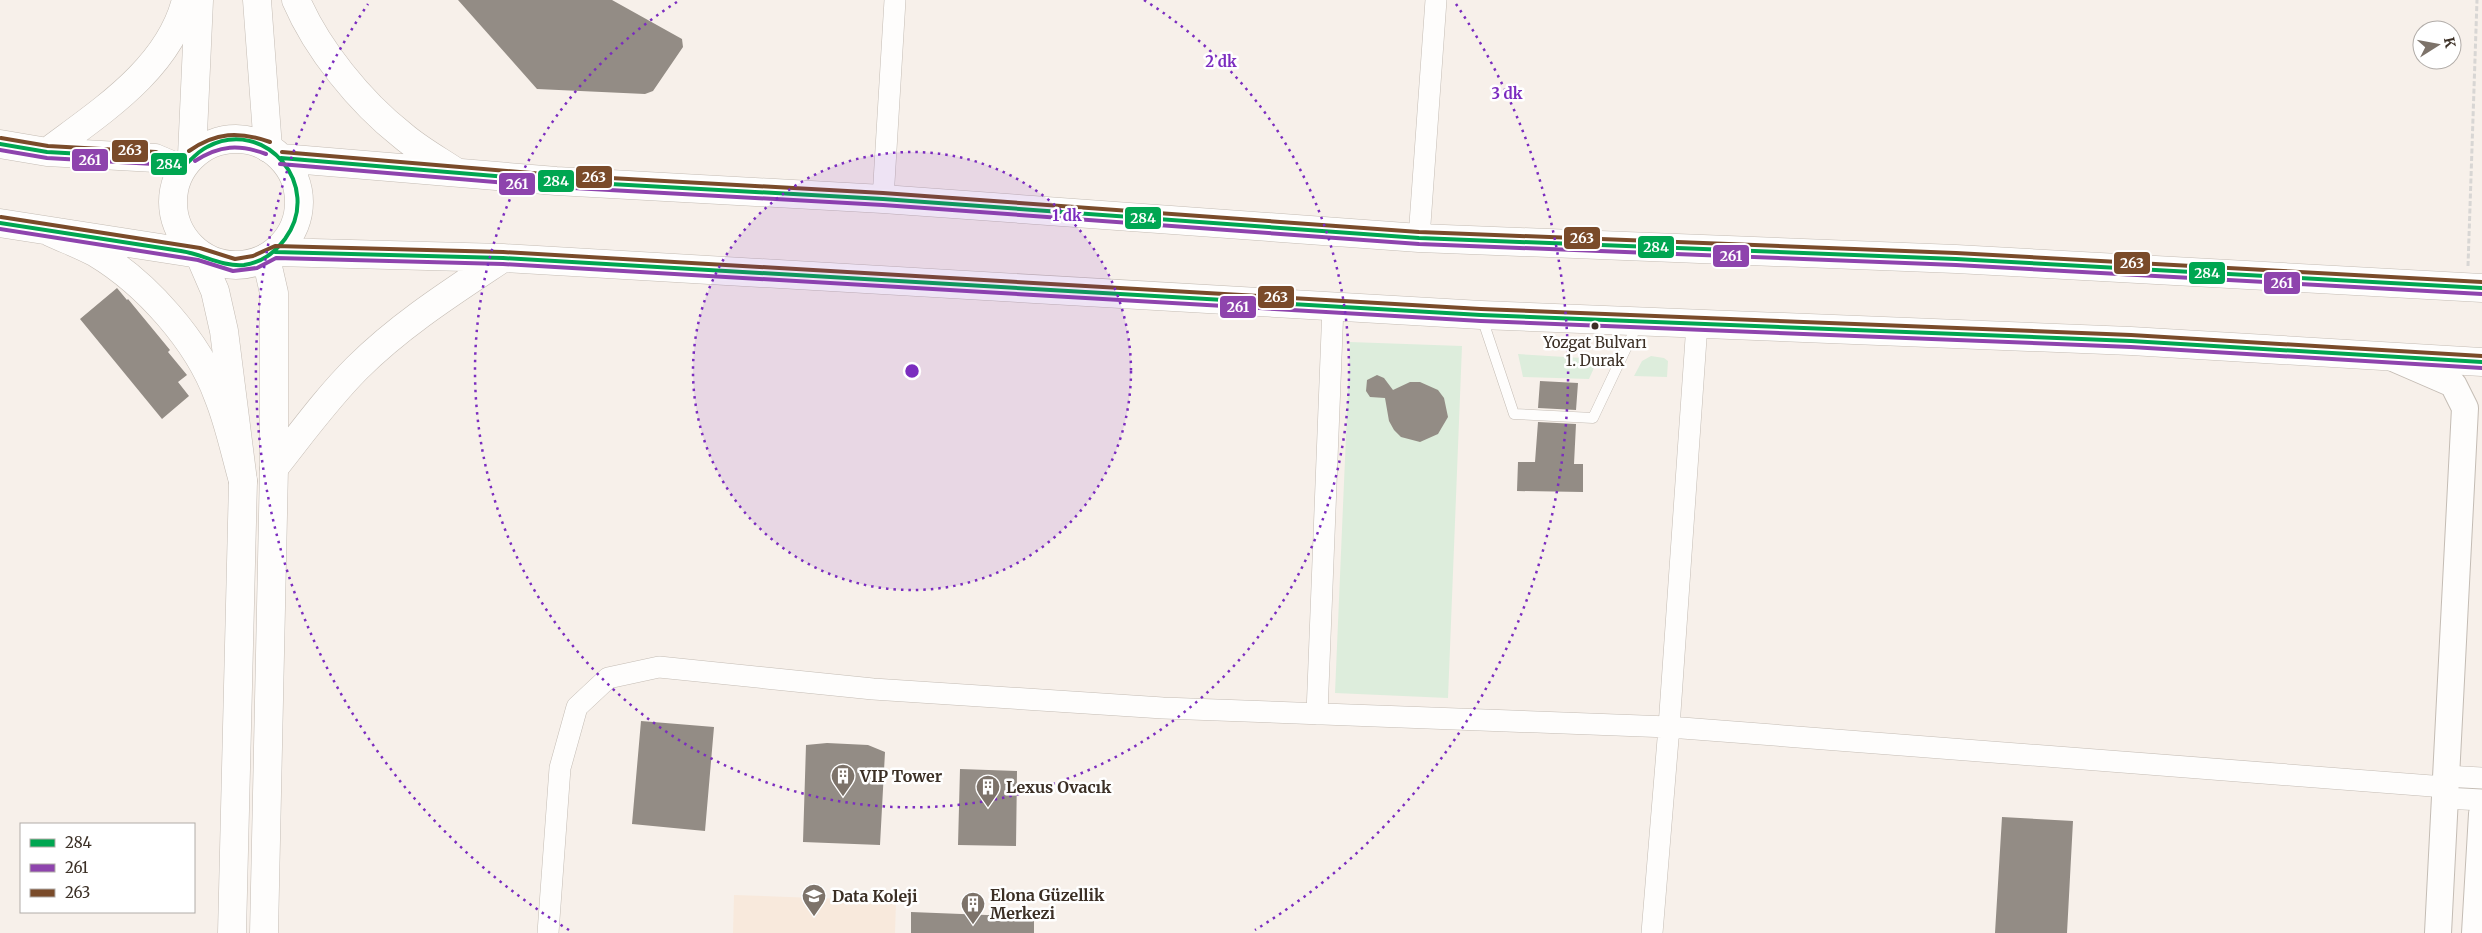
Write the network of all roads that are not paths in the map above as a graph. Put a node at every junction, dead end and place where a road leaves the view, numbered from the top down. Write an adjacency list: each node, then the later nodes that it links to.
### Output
1 (186, 0): 8 (main road)
2 (199, 0): 10 (main road)
3 (257, 0): 9 (main road)
4 (296, 0): 11 (main road)
5 (895, 0): 12 (street)
6 (1436, 0): 15 (street)
7 (0, 144): 8 (main road)
8 (47, 152): 10 (main road)
9 (275, 153): 10 (main road); 11 (main road); 17 (main road)
10 (187, 163): 16 (main road)
11 (457, 173): 12 (main road)
12 (883, 200): 15 (main road)
13 (0, 223): 14 (main road)
14 (50, 232): 16 (main road); 27 (main road)
15 (1419, 238): 19 (main road)
16 (199, 254): 17 (main road); 27 (main road)
17 (270, 255): 18 (main road); 26 (main road)
18 (503, 258): 20 (main road); 26 (main road)
19 (2474, 287)
20 (1333, 306): 21 (main road); 28 (street)
21 (1481, 315): 22 (main road); 22 (lane)
22 (1639, 321): 23 (main road)
23 (1697, 324): 24 (main road); 29 (street)
24 (2390, 357): 25 (main road); 31 (street)
25 (2482, 362)
26 (274, 468): 35 (main road)
27 (243, 480): 34 (main road)
28 (1317, 714): 29 (street); 36 (street)
29 (1669, 727): 31 (street); 37 (street)
30 (2482, 778): 31 (street)
31 (2445, 787): 32 (street); 38 (street)
32 (2482, 800)
33 (2482, 814): 39 (street)
34 (232, 933)
35 (264, 933)
36 (548, 933)
37 (1652, 933)
38 (2438, 933)
39 (2475, 933)

